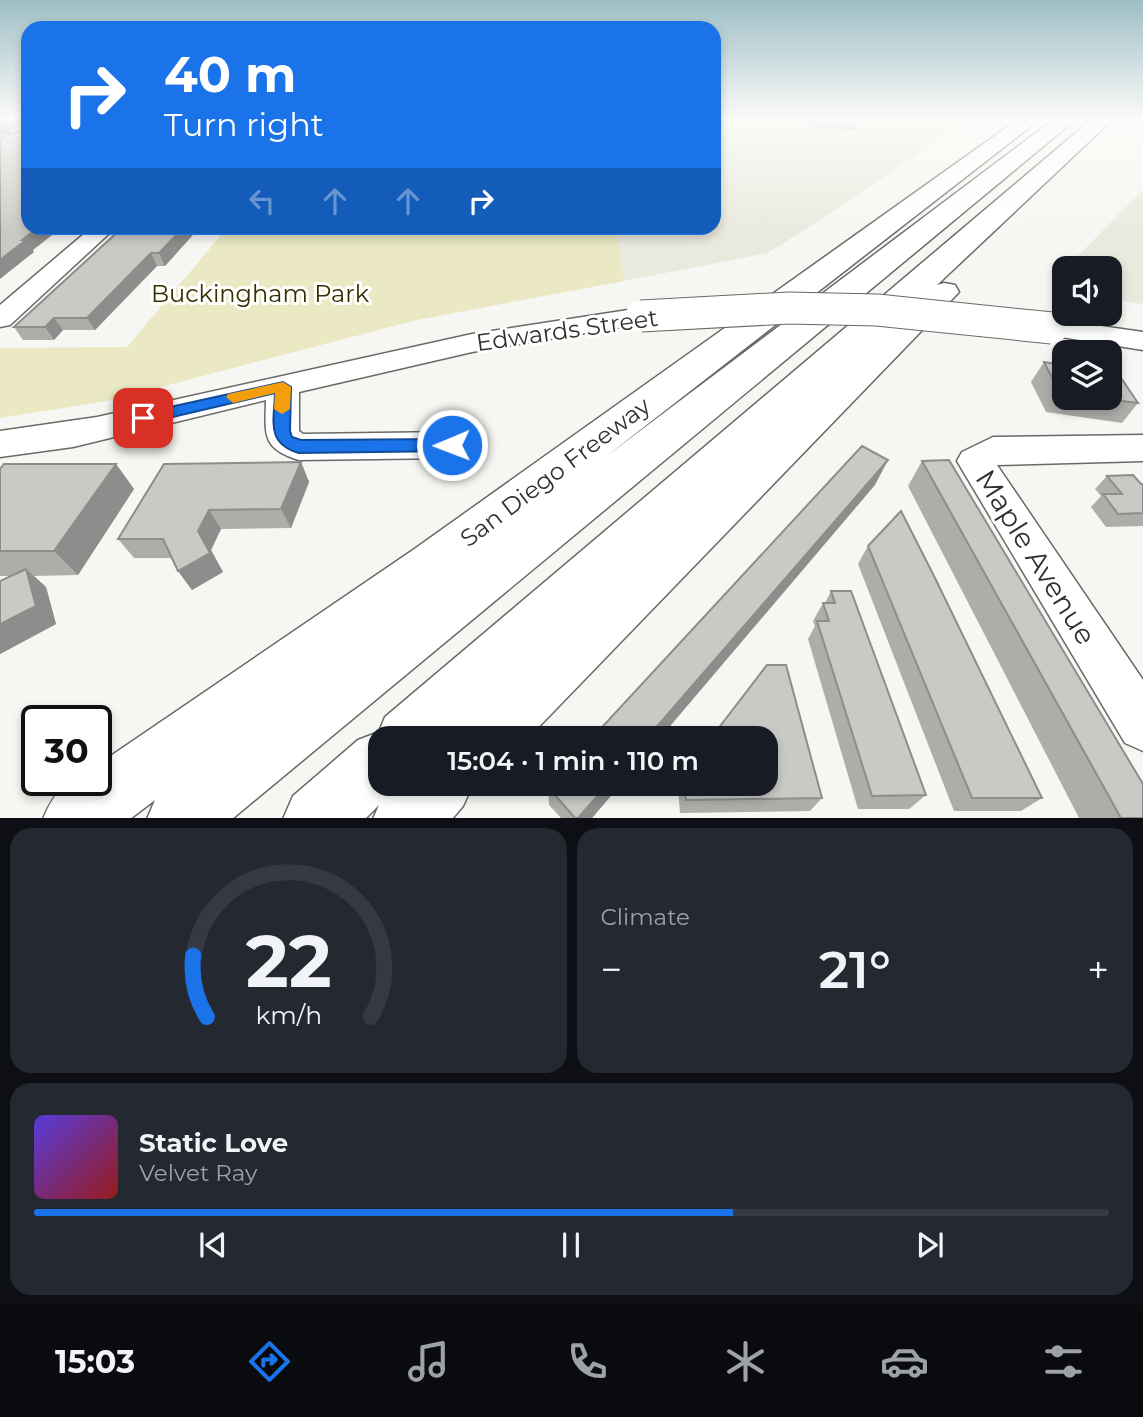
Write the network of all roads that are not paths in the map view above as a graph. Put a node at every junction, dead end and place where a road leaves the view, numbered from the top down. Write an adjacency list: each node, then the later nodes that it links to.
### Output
1 (978, 158): 17 (highway, San Diego Freeway)
2 (1017, 158): 18 (highway)
3 (1059, 158): 12 (highway)
4 (1088, 158): 13 (highway)
5 (96, 235): 6 (street)
6 (0, 319)
7 (1143, 341): 8 (street, Edwards Street, bridge)
8 (283, 387): 9 (street, Edwards Street); 10 (street)
9 (0, 444)
10 (452, 445)
11 (1143, 448): 14 (street, Maple Avenue)
12 (420, 726)
13 (499, 726)
14 (1143, 726)
15 (368, 772): 19 (highway)
16 (428, 796): 20 (highway)
17 (76, 818)
18 (180, 818)
19 (316, 818)
20 (405, 818)

